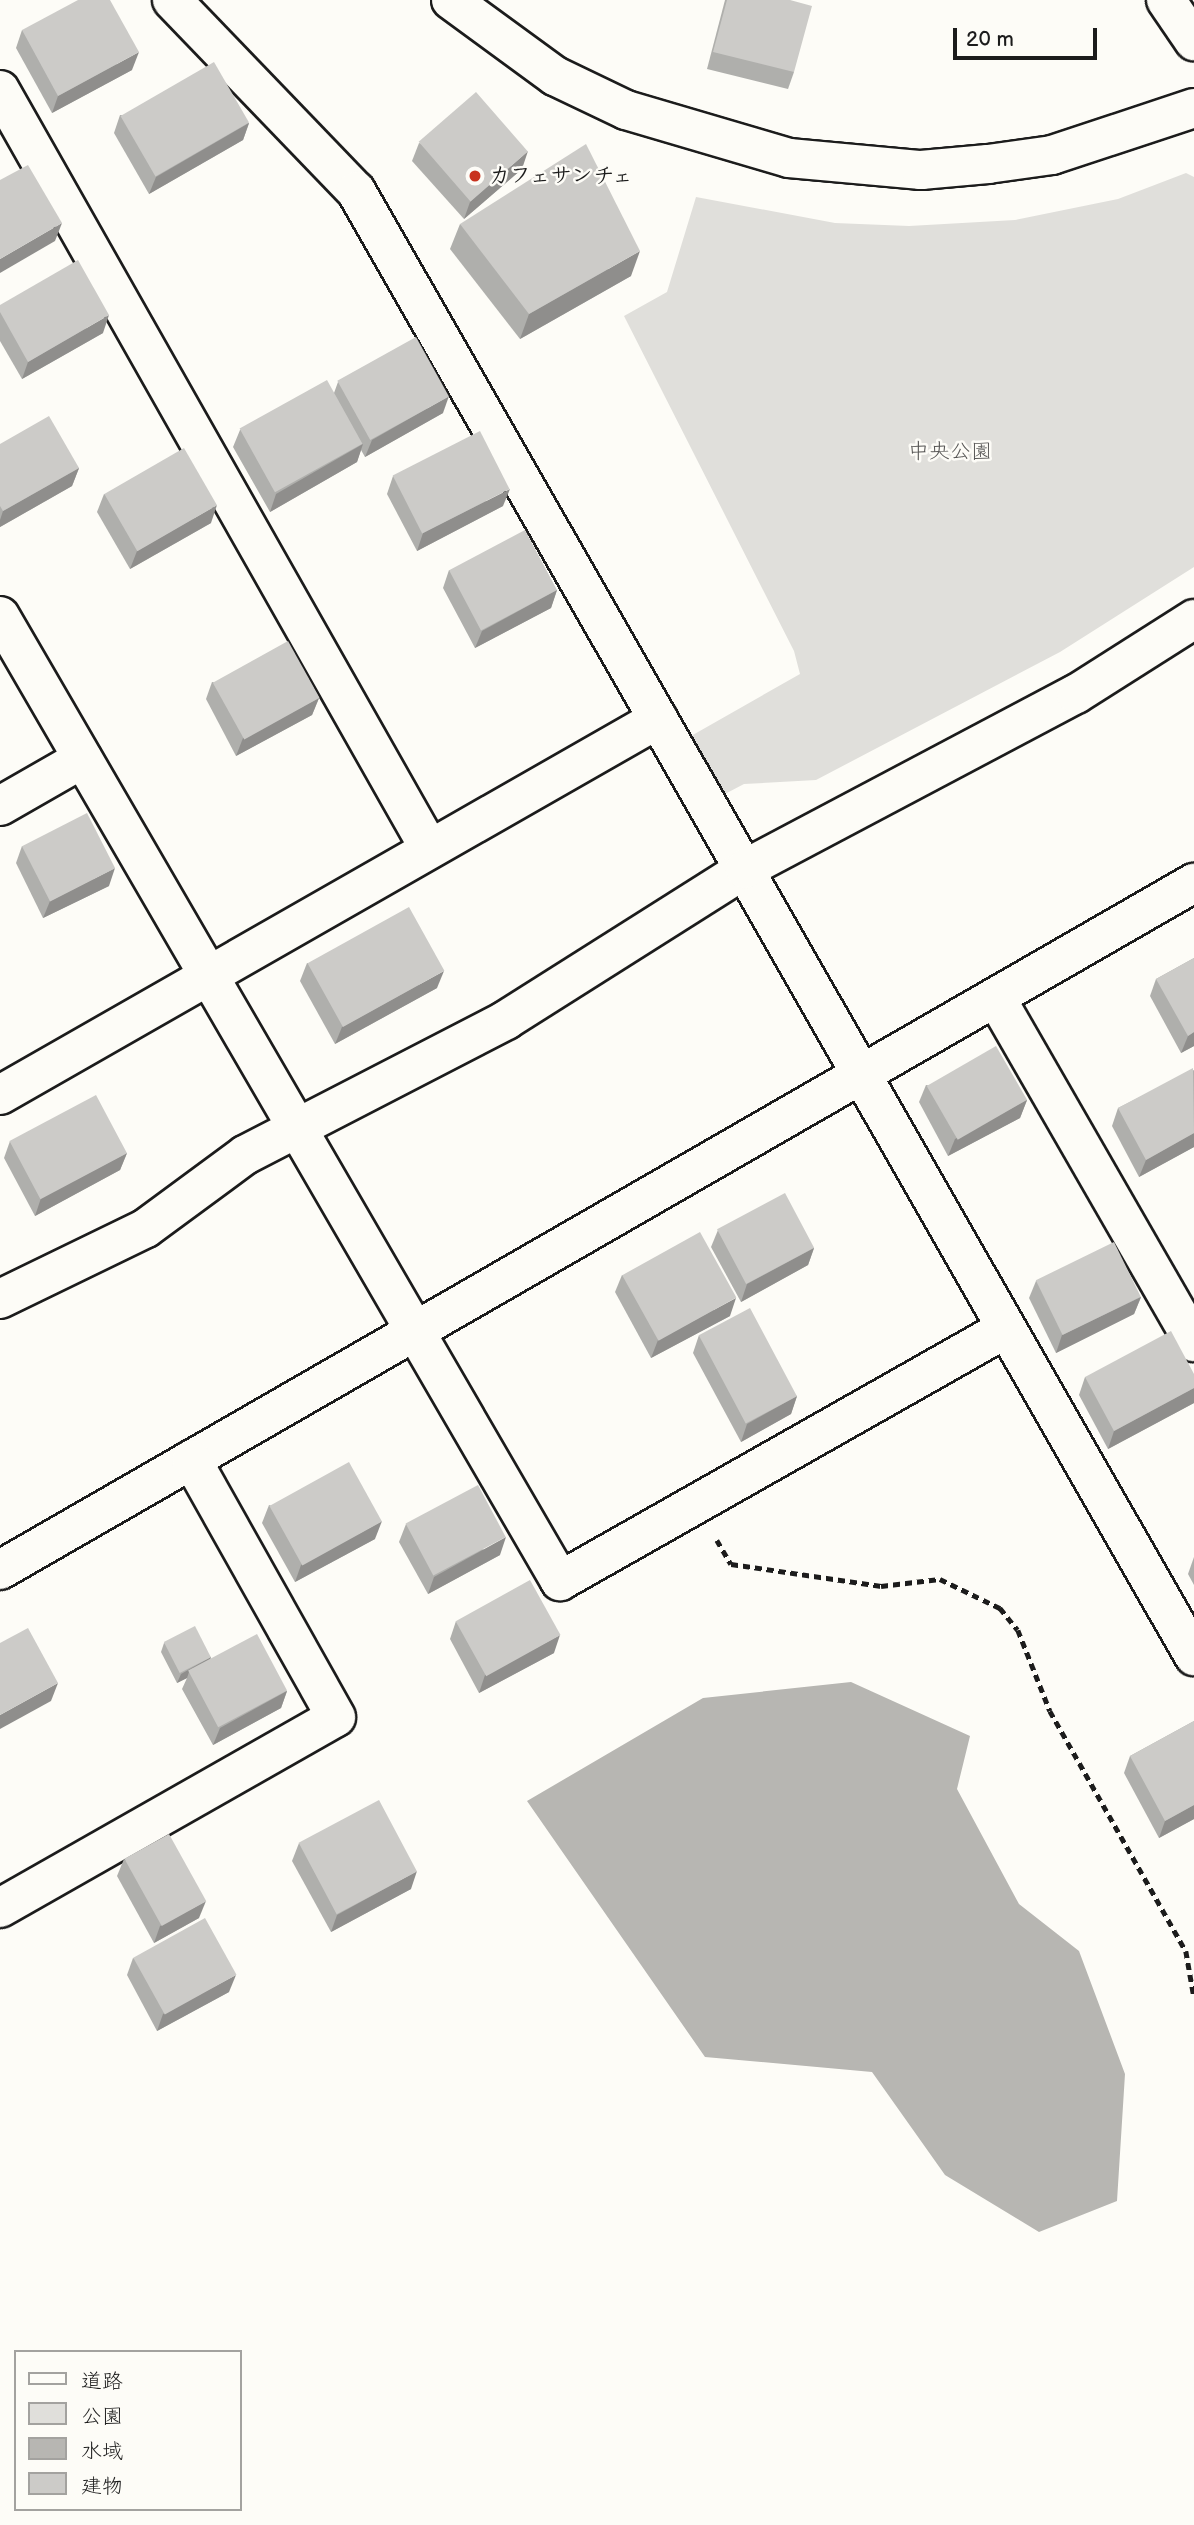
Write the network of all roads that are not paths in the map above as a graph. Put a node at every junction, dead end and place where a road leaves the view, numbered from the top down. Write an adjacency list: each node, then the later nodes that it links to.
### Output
1 (172, 0): 9 (street)
2 (451, 0): 6 (street)
3 (1166, 0): 4 (street)
4 (1194, 41)
5 (0, 90): 12 (street)
6 (1194, 108)
7 (0, 616): 10 (street)
8 (1194, 619): 13 (street)
9 (659, 719): 12 (street); 13 (street)
10 (82, 759): 11 (street); 15 (street)
11 (0, 806)
12 (429, 848): 15 (street)
13 (745, 869): 17 (street); 19 (street)
14 (1194, 883): 16 (street)
15 (206, 975): 18 (street); 19 (street)
16 (996, 999): 17 (street); 23 (street)
17 (860, 1078): 21 (street); 22 (street)
18 (0, 1095)
19 (297, 1125): 20 (street); 22 (street)
20 (0, 1299)
21 (1005, 1329): 22 (street); 26 (street)
22 (412, 1333): 24 (street)
23 (1194, 1342)
24 (192, 1460): 25 (street); 27 (street)
25 (0, 1570)
26 (1194, 1656)
27 (0, 1908)

